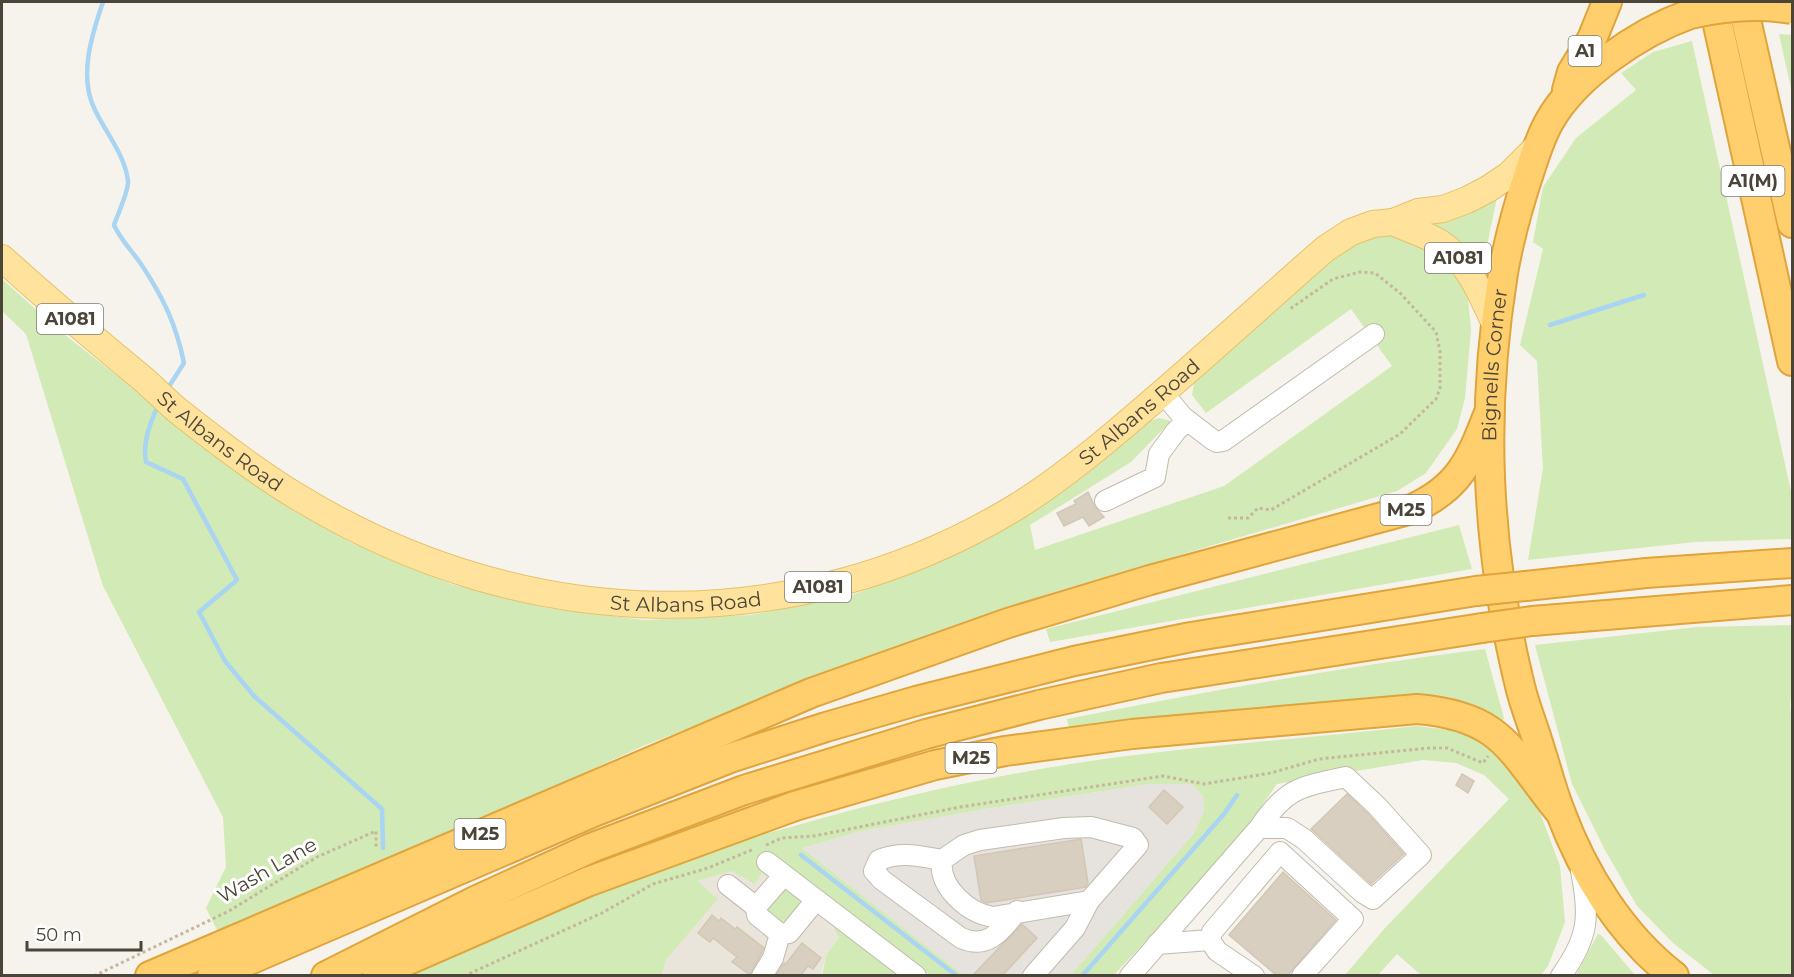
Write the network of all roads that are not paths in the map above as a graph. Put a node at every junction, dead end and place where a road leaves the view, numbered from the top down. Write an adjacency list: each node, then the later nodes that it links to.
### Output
1 (1607, 2): 5 (highway, A1)
2 (1713, 2): 12 (highway, A1(M))
3 (1742, 2): 8 (highway, A1(M))
4 (1792, 9): 5 (highway, Bignells Corner, bridge)
5 (1563, 100): 6 (highway, Bignells Corner)
6 (1538, 146): 7 (main road, St Albans Road / A1081); 10 (highway, Bignells Corner)
7 (1393, 222): 10 (main road, A1081); 13 (main road, St Albans Road / A1081)
8 (1792, 223)
9 (2, 258): 13 (main road, St Albans Road / A1081)
10 (1495, 324): 14 (highway, Bignells Corner)
11 (1374, 334): 15 (street)
12 (1792, 361)
13 (1163, 393): 15 (street)
14 (1488, 415): 19 (highway, Bignells Corner); 33 (highway, M25)
15 (1187, 420): 16 (street)
16 (1105, 501)
17 (1792, 563): 34 (highway, M25, bridge)
18 (1792, 600): 35 (highway, M25, bridge)
19 (1559, 811): 22 (highway, Bignells Corner); 36 (highway, M25)
20 (1259, 828): 20 (street); 32 (street)
21 (762, 852): 24 (street)
22 (1577, 852): 43 (street, Bignells Corner); 44 (highway, Bignells Corner)
23 (942, 860): 27 (street); 29 (street); 29 (street)
24 (784, 875): 26 (street); 28 (street)
25 (728, 885): 28 (street)
26 (816, 900): 30 (street); 38 (street)
27 (1089, 901): 29 (street); 39 (street)
28 (756, 907): 30 (street)
29 (1017, 911)
30 (780, 934): 37 (street)
31 (1210, 940): 32 (street); 41 (street); 42 (street)
32 (1157, 944): 40 (street)
33 (150, 975)
34 (212, 975)
35 (326, 975)
36 (377, 975)
37 (762, 975)
38 (916, 975)
39 (1033, 975)
40 (1130, 975)
41 (1254, 975)
42 (1302, 975)
43 (1561, 975)
44 (1674, 975)

